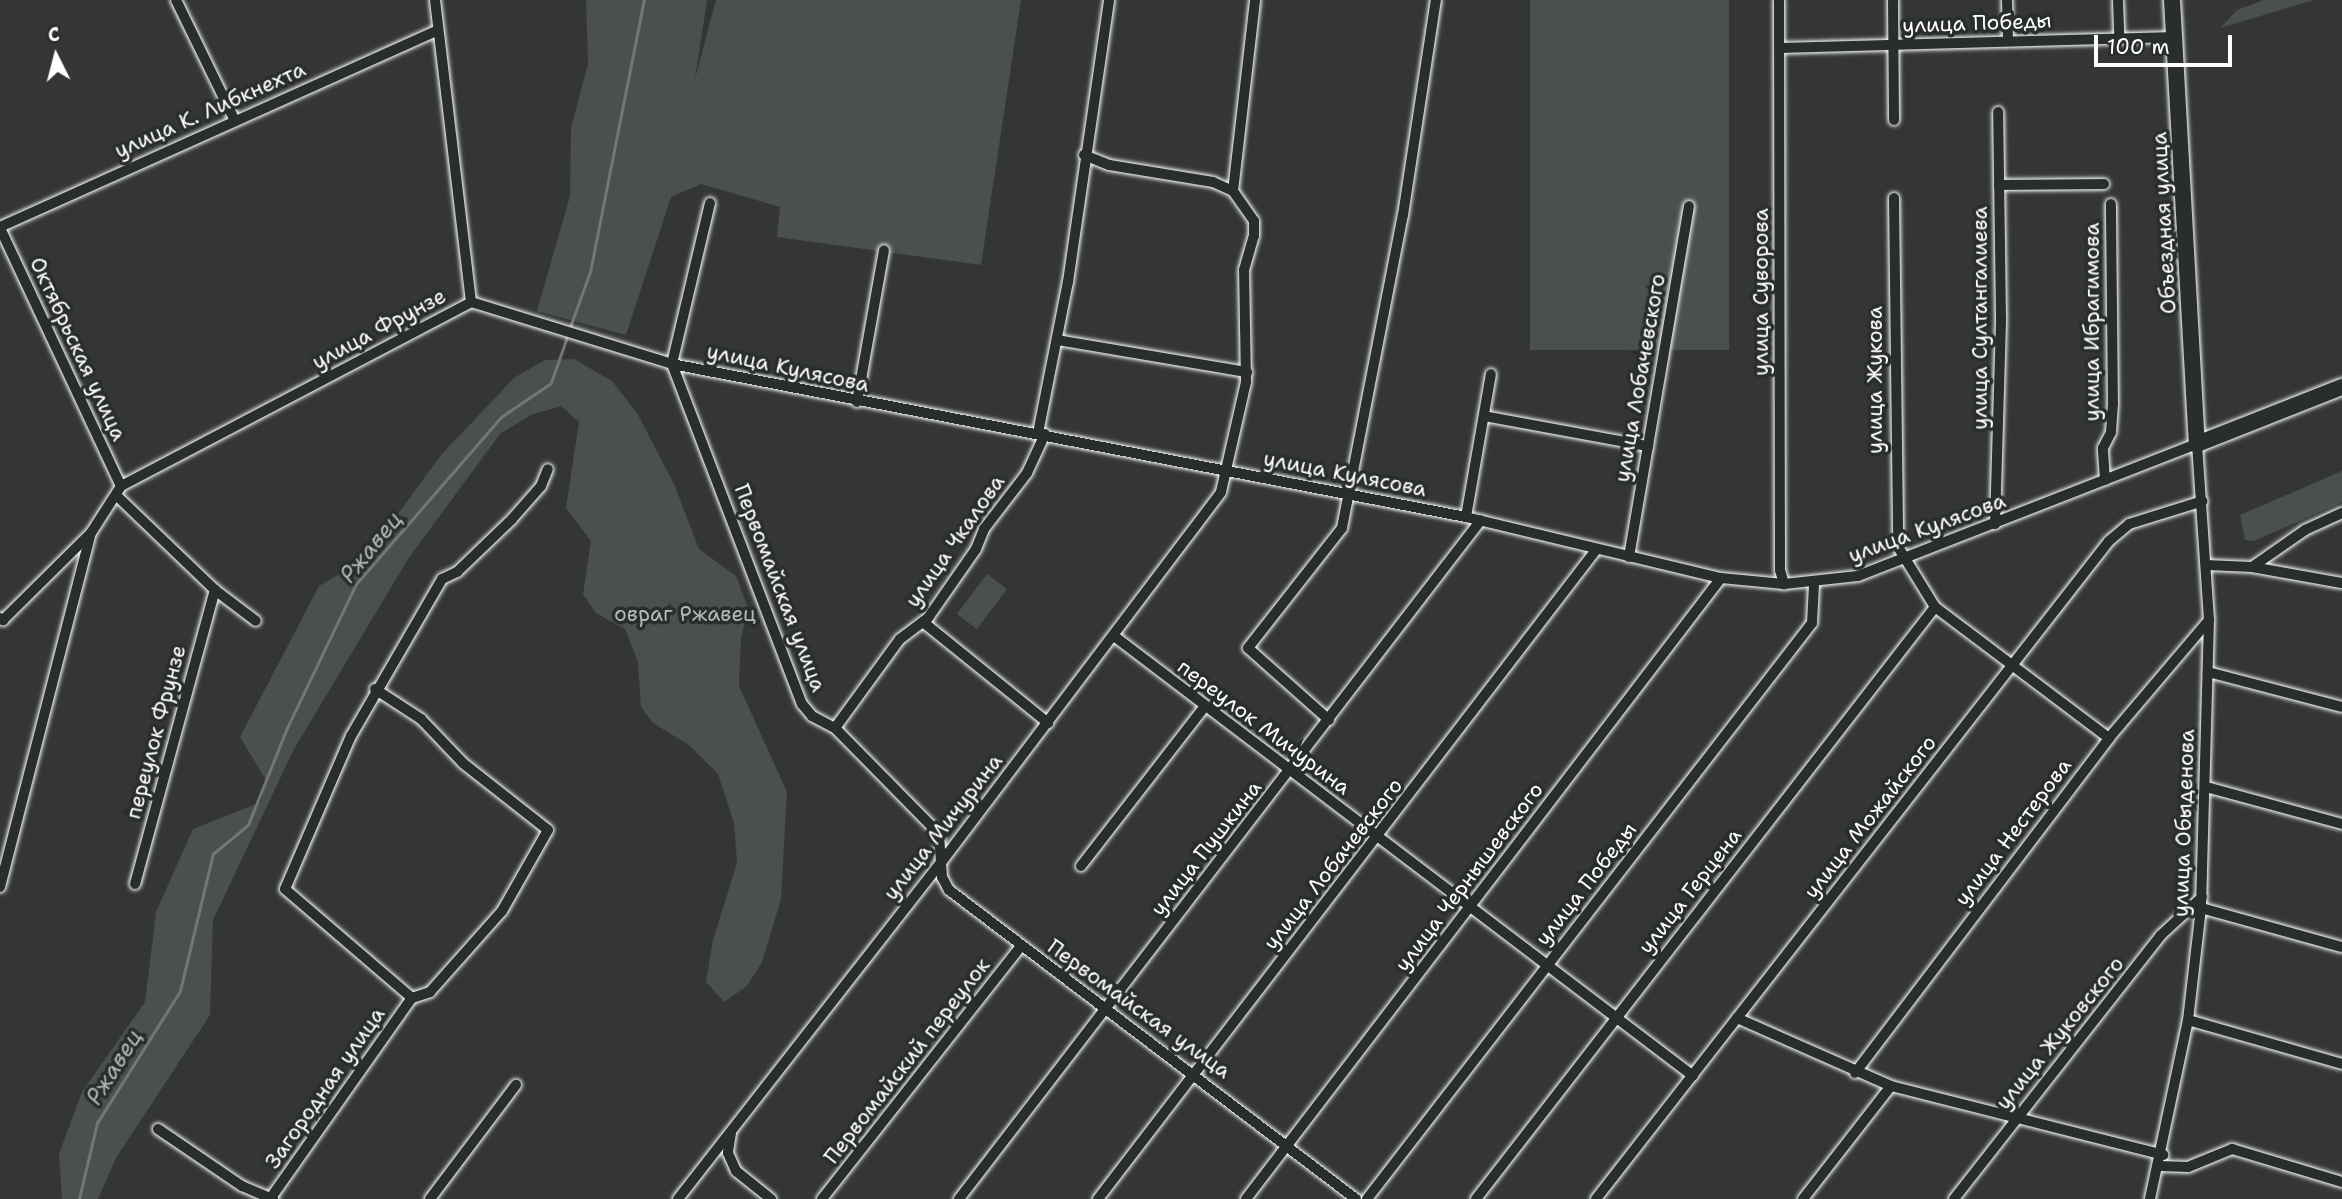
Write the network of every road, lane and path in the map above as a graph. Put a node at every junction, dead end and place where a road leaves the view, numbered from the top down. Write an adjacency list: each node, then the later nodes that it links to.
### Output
1 (176, 0): 18 (street)
2 (435, 0): 11 (street, улица Фрунзе)
3 (1109, 0): 20 (street, улица Чкалова)
4 (1255, 0): 23 (street)
5 (1436, 0): 45 (street)
6 (1779, 0): 16 (street, улица Суворова)
7 (1893, 0): 15 (street)
8 (2007, 0): 14 (street)
9 (2118, 0): 12 (street)
10 (2172, 0): 13 (street, Объездная улица)
11 (437, 31): 18 (street, улица К. Либкнехта); 30 (street, улица Фрунзе)
12 (2119, 37): 13 (street, улица Победы); 14 (street, улица Победы)
13 (2175, 37): 39 (street, Объездная улица)
14 (2008, 41): 15 (street, улица Победы)
15 (1893, 45): 16 (street, улица Победы); 19 (street)
16 (1780, 48): 59 (street, улица Суворова)
17 (1998, 112): 22 (street, улица Султангалиева)
18 (234, 119): 28 (street, улица К. Либкнехта)
19 (1894, 120)
20 (1084, 155): 23 (street); 31 (street, улица Чкалова)
21 (2104, 184): 22 (street)
22 (1999, 185): 50 (street, улица Султангалиева)
23 (1233, 191): 33 (street, улица Мичурина)
24 (1894, 198): 54 (street, улица Жукова)
25 (710, 203): 32 (street)
26 (2111, 204): 43 (street, улица Ибрагимова)
27 (1689, 206): 40 (street, улица Лобачевского)
28 (0, 228): 44 (street, Октябрьская улица)
29 (884, 250): 36 (street)
30 (471, 302): 32 (street, улица Кулясова); 44 (street, улица Фрунзе)
31 (1057, 340): 33 (street); 38 (street, улица Чкалова)
32 (672, 364): 36 (street, улица Кулясова); 75 (street, Первомайская улица)
33 (1247, 372): 42 (street, улица Мичурина)
34 (1491, 374): 37 (street)
35 (2342, 387): 39 (street)
36 (857, 402): 38 (street, улица Кулясова)
37 (1484, 416): 40 (street); 48 (street)
38 (1041, 433): 42 (street, улица Кулясова); 66 (street, улица Чкалова)
39 (2197, 444): 43 (street, улица Кулясова); 46 (street, улица Обыденова)
40 (1648, 446): 53 (street, улица Лобачевского)
41 (548, 469): 70 (street)
42 (1227, 472): 45 (street, улица Кулясова); 67 (street, улица Мичурина)
43 (2105, 481): 50 (street, улица Кулясова)
44 (119, 491): 51 (street, улица Фрунзе); 61 (street)
45 (1351, 494): 48 (street, улица Кулясова); 73 (street)
46 (2203, 501): 55 (street, улица Обыденова); 68 (street, улица Можайского)
47 (2342, 513): 56 (street)
48 (1466, 517): 49 (street, улица Кулясова)
49 (1481, 520): 52 (street, улица Кулясова); 73 (street, улица Пушкина)
50 (1995, 524): 54 (street, улица Кулясова)
51 (91, 533): 63 (street, улица Фрунзе); 84 (street, улица Фрунзе)
52 (1596, 550): 53 (street, улица Кулясова); 80 (street, улица Лобачевского)
53 (1629, 557): 57 (street, улица Кулясова)
54 (1907, 558): 60 (street, улица Кулясова); 62 (street, улица Жукова)
55 (2206, 565): 56 (street); 64 (street, улица Обыденова)
56 (2252, 567): 58 (street)
57 (1721, 578): 59 (street, улица Кулясова); 86 (street, улица Чернышевского)
58 (2342, 583)
59 (1784, 584): 60 (street, улица Кулясова)
60 (1814, 584): 89 (street, улица Победы)
61 (215, 590): 65 (street); 83 (street, переулок Фрунзе)
62 (1935, 607): 68 (street); 92 (street, улица Герцена)
63 (1, 619)
64 (2209, 620): 69 (street, улица Обыденова); 76 (street, улица Нестерова)
65 (256, 621)
66 (923, 622): 74 (street); 75 (street, улица Чкалова)
67 (1114, 636): 71 (street, переулок Мичурина); 74 (street, улица Мичурина)
68 (2012, 666): 76 (street); 93 (street, улица Можайского)
69 (2208, 672): 72 (street); 78 (street, улица Обыденова)
70 (375, 689): 90 (street, Загородная улица); 90 (street, Загородная улица)
71 (1205, 706): 77 (street, переулок Мичурина); 82 (street)
72 (2342, 707)
73 (1329, 720): 77 (street, улица Пушкина)
74 (1048, 723): 81 (street, улица Мичурина)
75 (835, 728): 81 (street, Первомайская улица)
76 (2109, 738): 97 (street, улица Нестерова)
77 (1290, 771): 80 (street, переулок Мичурина); 91 (street, улица Пушкина)
78 (2206, 787): 79 (street); 85 (street, улица Обыденова)
79 (2342, 824)
80 (1378, 838): 86 (street, переулок Мичурина); 96 (street, улица Лобачевского)
81 (943, 860): 87 (street, Первомайская улица); 103 (street, улица Мичурина)
82 (1081, 866)
83 (135, 884)
84 (0, 887)
85 (2202, 903): 88 (street); 94 (street, улица Обыденова); 101 (street, улица Жуковского)
86 (1469, 908): 89 (street, переулок Мичурина); 104 (street, улица Чернышевского)
87 (1021, 946): 91 (street, Первомайская улица); 111 (street, Первомайский переулок)
88 (2342, 947)
89 (1546, 967): 92 (street, переулок Мичурина); 116 (street, улица Победы)
90 (412, 998): 107 (street, Загородная улица)
91 (1107, 1007): 96 (street, Первомайская улица); 112 (street, улица Пушкина)
92 (1616, 1018): 98 (street, переулок Мичурина); 117 (street, улица Герцена)
93 (1737, 1018): 97 (street); 98 (street, улица Можайского)
94 (2188, 1020): 95 (street); 105 (street, улица Обыденова)
95 (2342, 1064)
96 (1195, 1073): 104 (street, Первомайская улица); 113 (street, улица Лобачевского)
97 (1855, 1073): 100 (street)
98 (1693, 1076): 118 (street, улица Можайского)
99 (516, 1085): 108 (street)
100 (1891, 1086): 101 (street); 119 (street)
101 (2015, 1119): 105 (street); 120 (street, улица Жуковского)
102 (158, 1129): 107 (street)
103 (732, 1130): 109 (street, улица Мичурина); 110 (street)
104 (1288, 1146): 114 (street, улица Чернышевского); 115 (street, Первомайская улица)
105 (2161, 1161): 106 (street); 121 (street, улица Обыденова)
106 (2342, 1182)
107 (271, 1198)
108 (430, 1199)
109 (678, 1199)
110 (771, 1199)
111 (822, 1199)
112 (959, 1199)
113 (1098, 1199)
114 (1246, 1199)
115 (1356, 1199)
116 (1367, 1199)
117 (1476, 1199)
118 (1596, 1199)
119 (1803, 1199)
120 (1954, 1199)
121 (2150, 1199)

